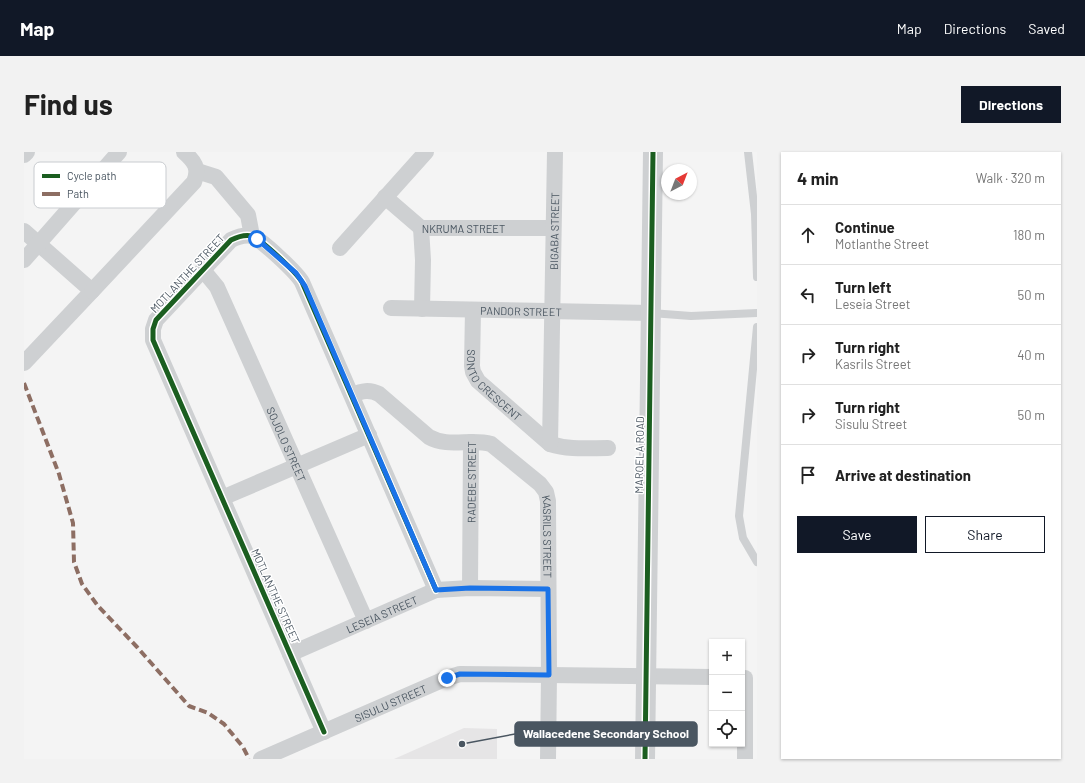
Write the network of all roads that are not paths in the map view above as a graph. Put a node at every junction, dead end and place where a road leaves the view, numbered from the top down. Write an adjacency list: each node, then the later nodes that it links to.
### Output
1 (27, 152): 8 (street)
2 (119, 152): 9 (street)
3 (184, 152): 10 (street)
4 (426, 152): 11 (street)
5 (555, 152): 14 (street, BIGABA STREET)
6 (653, 152): 27 (street, MAROELA ROAD)
7 (748, 152): 21 (lane)
8 (24, 155)
9 (110, 162)
10 (197, 171): 16 (street); 22 (street)
11 (385, 197): 13 (street, NKRUMA STREET); 18 (street)
12 (70, 208): 17 (street)
13 (421, 228): 14 (street, NKRUMA STREET); 24 (street)
14 (553, 228): 26 (street, BIGABA STREET)
15 (24, 231): 17 (street)
16 (252, 236): 20 (street, MOTLANTHE STREET); 31 (street)
17 (38, 244): 19 (street); 22 (street)
18 (340, 248)
19 (24, 260)
20 (202, 270): 36 (street, SOJOLO STREET); 37 (street, MOTLANTHE STREET)
21 (757, 277)
22 (92, 291): 30 (street)
23 (391, 308): 24 (street, PANDOR STREET)
24 (422, 309): 25 (street, PANDOR STREET)
25 (473, 310): 26 (street, PANDOR STREET); 34 (street, SONTO CRESCENT)
26 (552, 311): 27 (street, PANDOR STREET); 34 (street)
27 (651, 313): 28 (lane); 45 (street, MAROELA ROAD)
28 (757, 313)
29 (757, 326): 38 (lane)
30 (24, 363)
31 (352, 395): 32 (street); 33 (street, RADEBE STREET)
32 (369, 435): 36 (street); 41 (street)
33 (471, 442): 39 (street, RADEBE STREET); 40 (street, KASRILS STREET)
34 (550, 444): 35 (street, SONTO CRESCENT)
35 (608, 448)
36 (297, 466): 37 (street); 42 (street, SOJOLO STREET)
37 (222, 498): 43 (street, MOTLANTHE STREET)
38 (757, 562)
39 (470, 588): 40 (street, LESEIA STREET); 41 (street, LESEIA STREET)
40 (548, 589): 44 (street, KASRILS STREET)
41 (436, 590): 42 (street, LESEIA STREET)
42 (366, 621): 43 (street, LESEIA STREET)
43 (290, 654): 48 (street, MOTLANTHE STREET)
44 (549, 675): 45 (street, SISULU STREET); 48 (street, SISULU STREET); 50 (street, KASRILS STREET)
45 (646, 676): 46 (street, SISULU STREET); 51 (street, MAROELA ROAD)
46 (709, 678)
47 (748, 678): 52 (street)
48 (324, 732): 49 (street, SISULU STREET)
49 (261, 759)
50 (548, 759)
51 (645, 759)
52 (745, 759)

